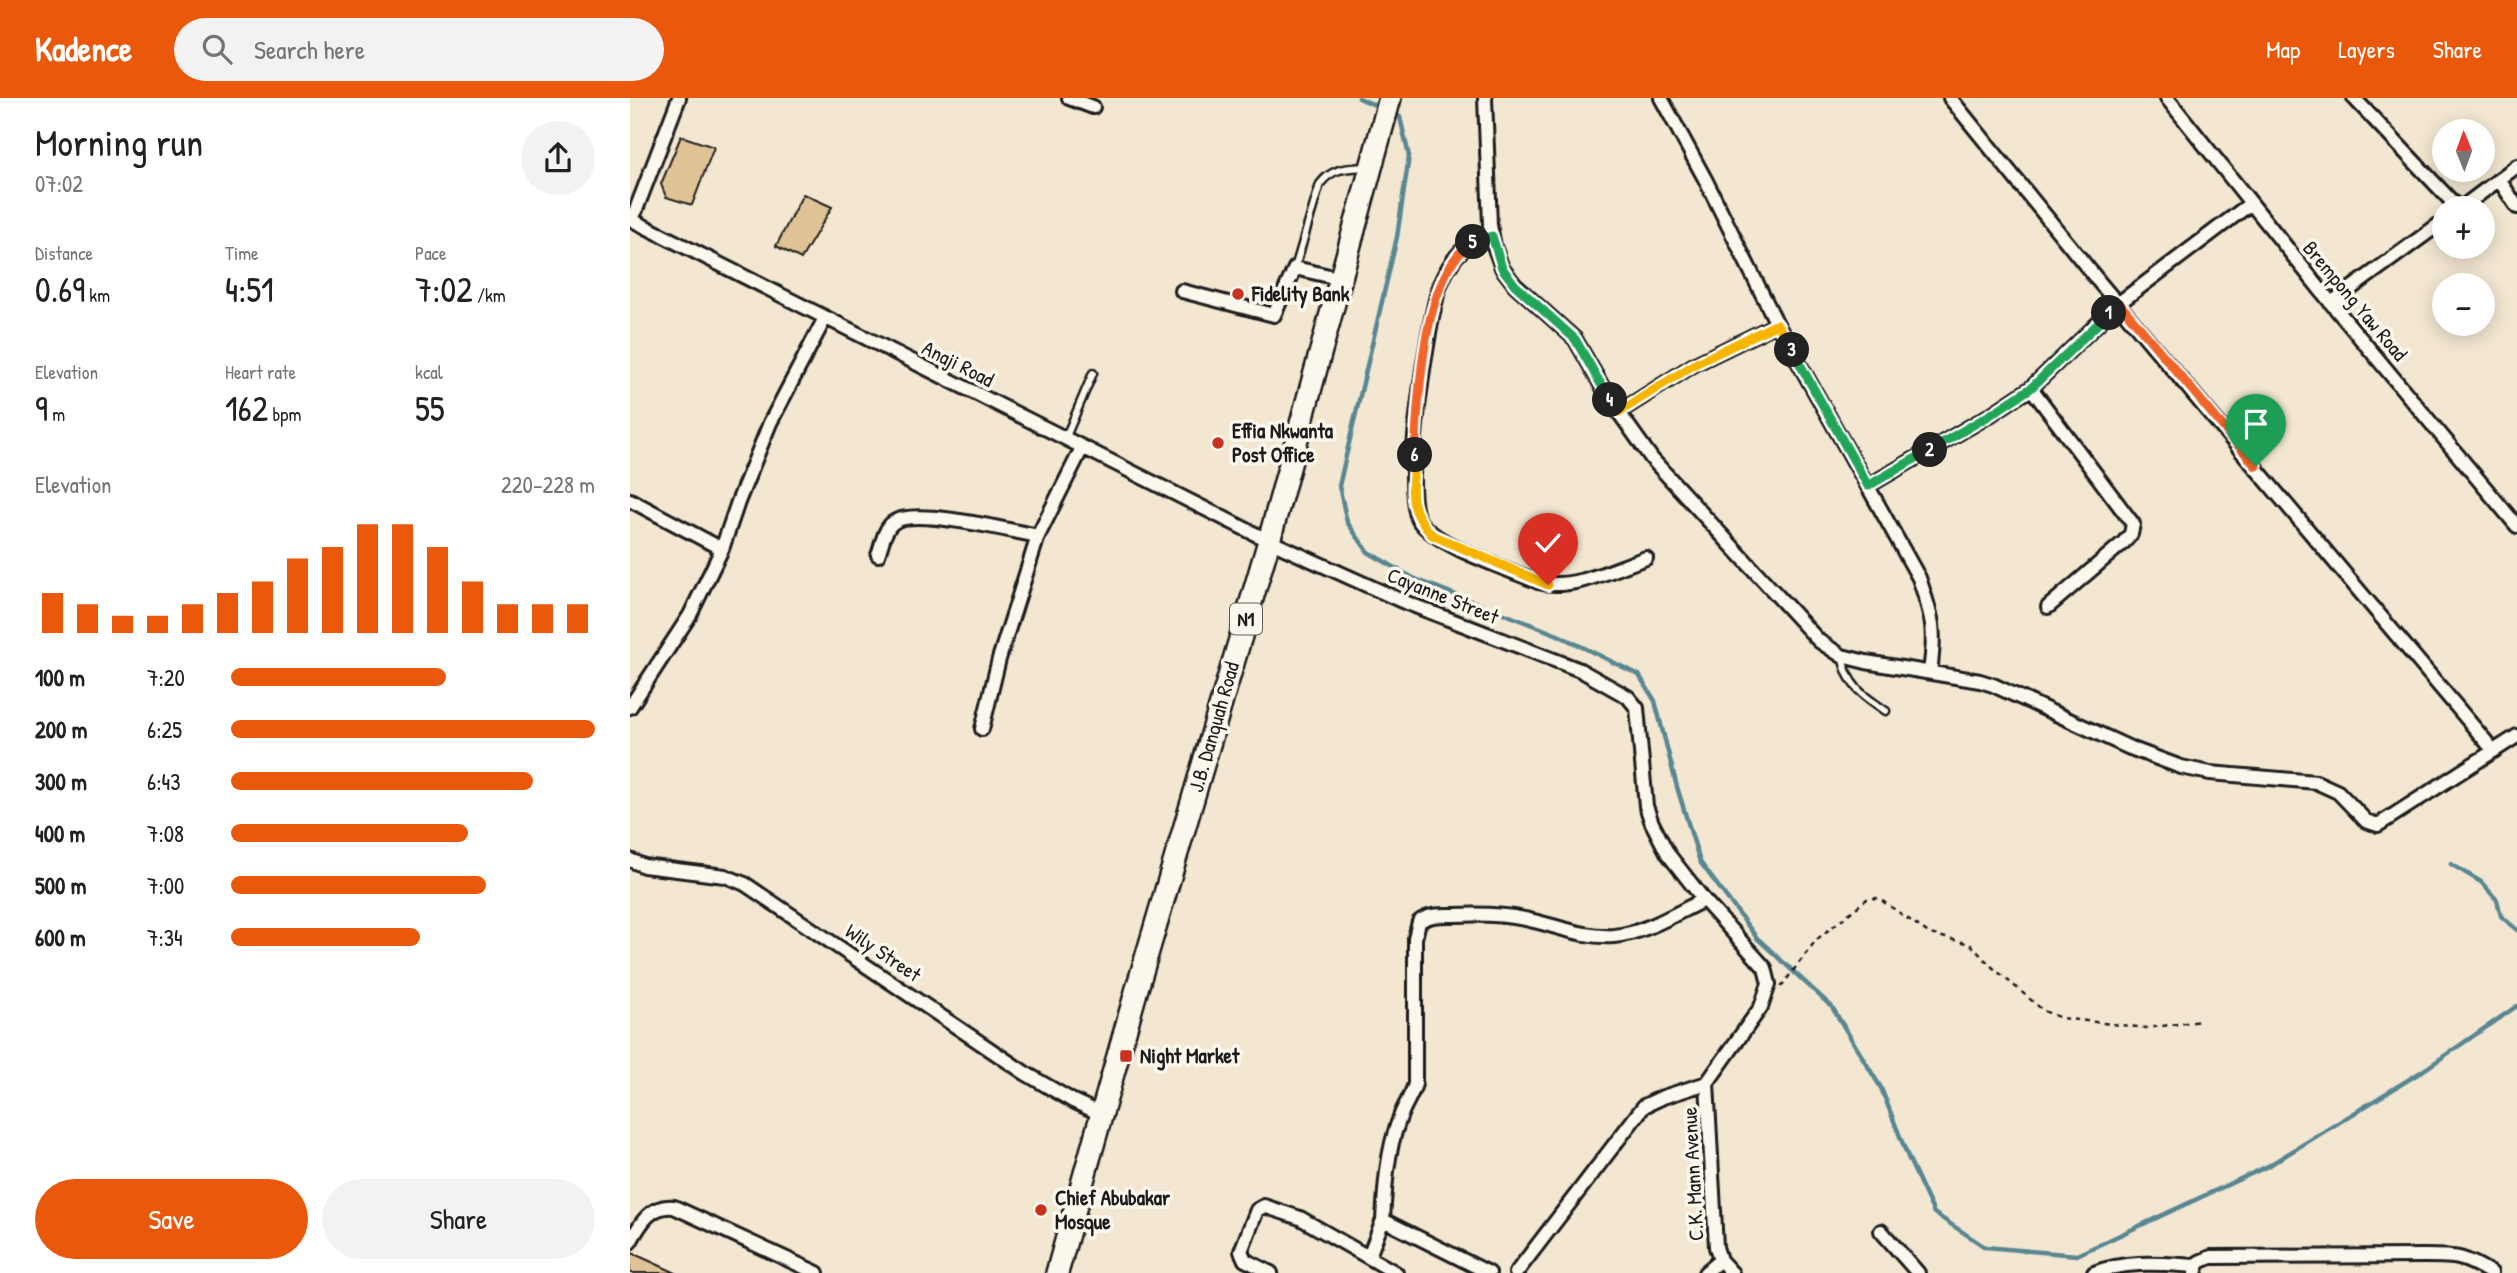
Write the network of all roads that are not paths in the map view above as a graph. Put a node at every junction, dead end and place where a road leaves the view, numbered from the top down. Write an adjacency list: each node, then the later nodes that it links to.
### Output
1 (679, 98): 17 (street)
2 (1069, 98): 9 (street)
3 (1390, 98): 11 (highway, J.B. Danquah Road / N1)
4 (1485, 98): 19 (street)
5 (1661, 98): 26 (street)
6 (1950, 98): 23 (street)
7 (2167, 98): 15 (street, Brempong Yaw Road)
8 (2354, 98): 13 (street)
9 (1093, 107)
10 (2517, 166): 12 (street)
11 (1372, 167): 20 (lane); 21 (highway, J.B. Danquah Road / N1)
12 (2500, 181): 14 (street); 16 (street)
13 (2448, 196)
14 (2477, 196)
15 (2250, 204): 23 (street); 24 (street, Brempong Yaw Road)
16 (2517, 207)
17 (631, 220): 25 (street, Anaji Road)
18 (2432, 229): 24 (street)
19 (1492, 236): 29 (street); 39 (street)
20 (1295, 268): 21 (street); 22 (street)
21 (1342, 279): 36 (highway, J.B. Danquah Road / N1)
22 (1182, 291)
23 (2119, 303): 28 (street); 47 (street)
24 (2331, 303): 34 (street, Brempong Yaw Road)
25 (825, 318): 30 (street, Anaji Road); 37 (street)
26 (1777, 324): 29 (street); 32 (street)
27 (1093, 373): 30 (lane)
28 (2031, 388): 32 (street); 40 (street)
29 (1619, 412): 41 (street)
30 (1065, 439): 31 (street, Anaji Road)
31 (1082, 448): 35 (street); 36 (street, Anaji Road)
32 (1868, 486): 42 (street)
33 (630, 500): 37 (street)
34 (2516, 523)
35 (1038, 537): 38 (street); 45 (street)
36 (1269, 541): 49 (street, Cayanne Street); 51 (highway, J.B. Danquah Road / N1)
37 (722, 549): 43 (street)
38 (878, 555)
39 (1646, 558)
40 (2048, 607)
41 (1842, 656): 42 (street); 44 (lane)
42 (1930, 673): 47 (street)
43 (630, 707)
44 (1886, 711)
45 (982, 729)
46 (2517, 736): 47 (street)
47 (2494, 751)
48 (630, 860): 51 (street, Wily Street)
49 (1704, 900): 50 (street, C.K. Mann Avenue); 52 (street)
50 (1707, 1083): 56 (street, C.K. Mann Avenue); 63 (street)
51 (1101, 1114): 59 (highway, J.B. Danquah Road / N1)
52 (1383, 1220): 55 (street); 62 (street)
53 (1881, 1231): 66 (street)
54 (630, 1242): 58 (street)
55 (1369, 1256): 60 (street); 61 (street)
56 (1720, 1260): 64 (street); 65 (street, C.K. Mann Avenue)
57 (2196, 1269): 67 (street); 68 (street)
58 (817, 1273)
59 (1056, 1273)
60 (1271, 1273)
61 (1396, 1273)
62 (1489, 1273)
63 (1516, 1273)
64 (1705, 1273)
65 (1732, 1273)
66 (1918, 1273)
67 (2094, 1273)
68 (2491, 1273)

